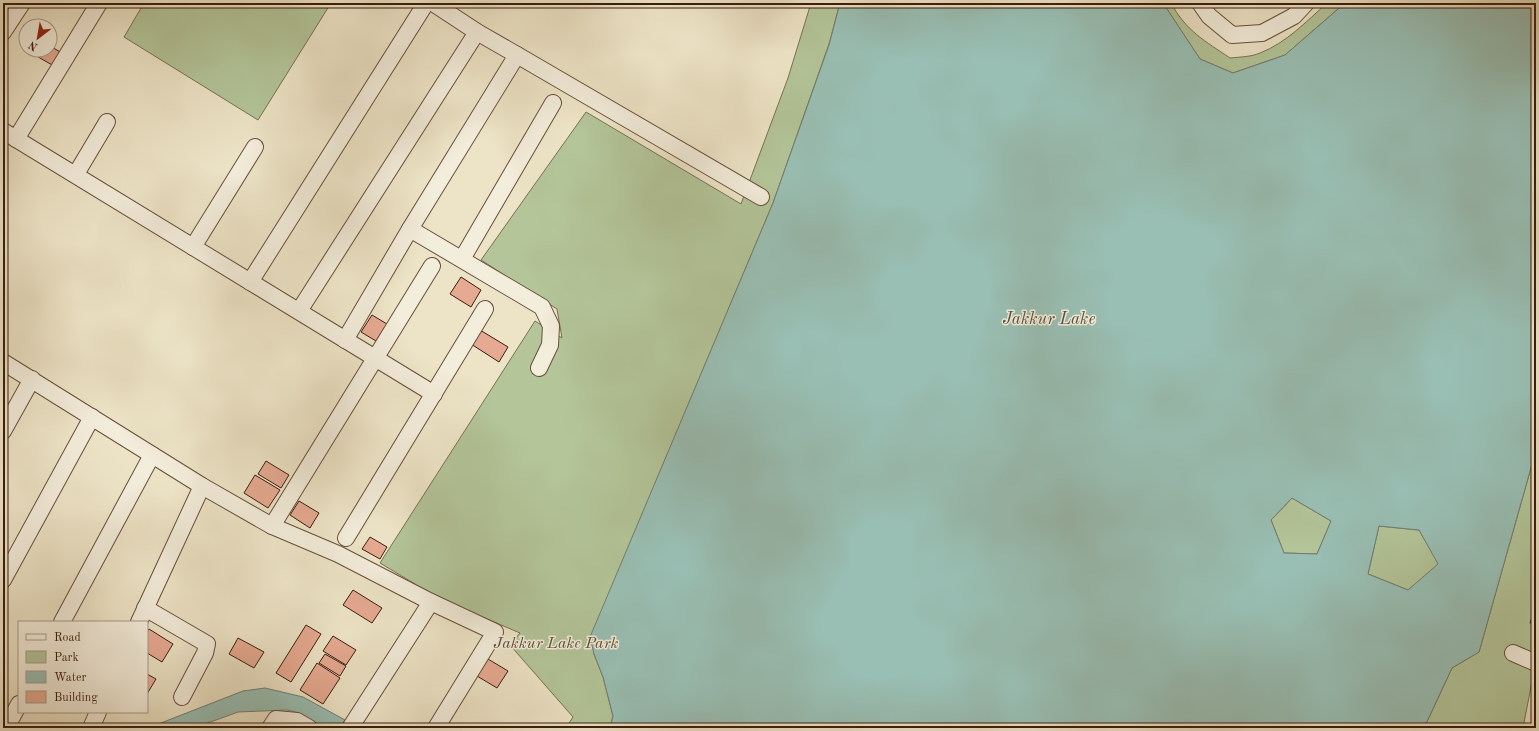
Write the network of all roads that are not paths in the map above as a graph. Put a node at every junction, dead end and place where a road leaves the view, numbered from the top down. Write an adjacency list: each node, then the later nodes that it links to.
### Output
1 (22, 3): 7 (street)
2 (99, 3): 12 (street)
3 (426, 3): 20 (street)
4 (433, 3): 8 (street)
5 (1200, 3): 6 (street)
6 (1306, 3)
7 (3, 32)
8 (477, 32): 9 (street); 22 (street)
9 (517, 55): 15 (street); 16 (street)
10 (553, 103): 18 (street)
11 (107, 122): 14 (street)
12 (10, 135): 14 (street)
13 (255, 147): 17 (street)
14 (76, 174): 17 (street)
15 (761, 197)
16 (410, 229): 18 (street); 23 (street)
17 (193, 247): 20 (street)
18 (462, 259): 26 (street)
19 (432, 266): 24 (street)
20 (250, 282): 22 (street)
21 (485, 309): 28 (street)
22 (299, 311): 23 (street)
23 (345, 340): 24 (street)
24 (375, 358): 28 (street); 33 (street)
25 (3, 362): 27 (street)
26 (539, 368)
27 (32, 380): 29 (street); 30 (street)
28 (434, 394): 34 (street)
29 (92, 417): 31 (street); 35 (street)
30 (3, 432)
31 (152, 455): 32 (street); 38 (street)
32 (202, 486): 33 (street); 37 (street)
33 (272, 526): 36 (street)
34 (346, 538)
35 (3, 580)
36 (430, 602): 48 (street); 49 (street)
37 (142, 615): 41 (street)
38 (63, 621)
39 (1513, 652): 40 (street)
40 (1536, 663)
41 (182, 697)
42 (18, 706): 44 (street)
43 (98, 713): 45 (street)
44 (6, 728)
45 (91, 728)
46 (270, 728): 47 (street)
47 (309, 728)
48 (350, 728)
49 (436, 728)

